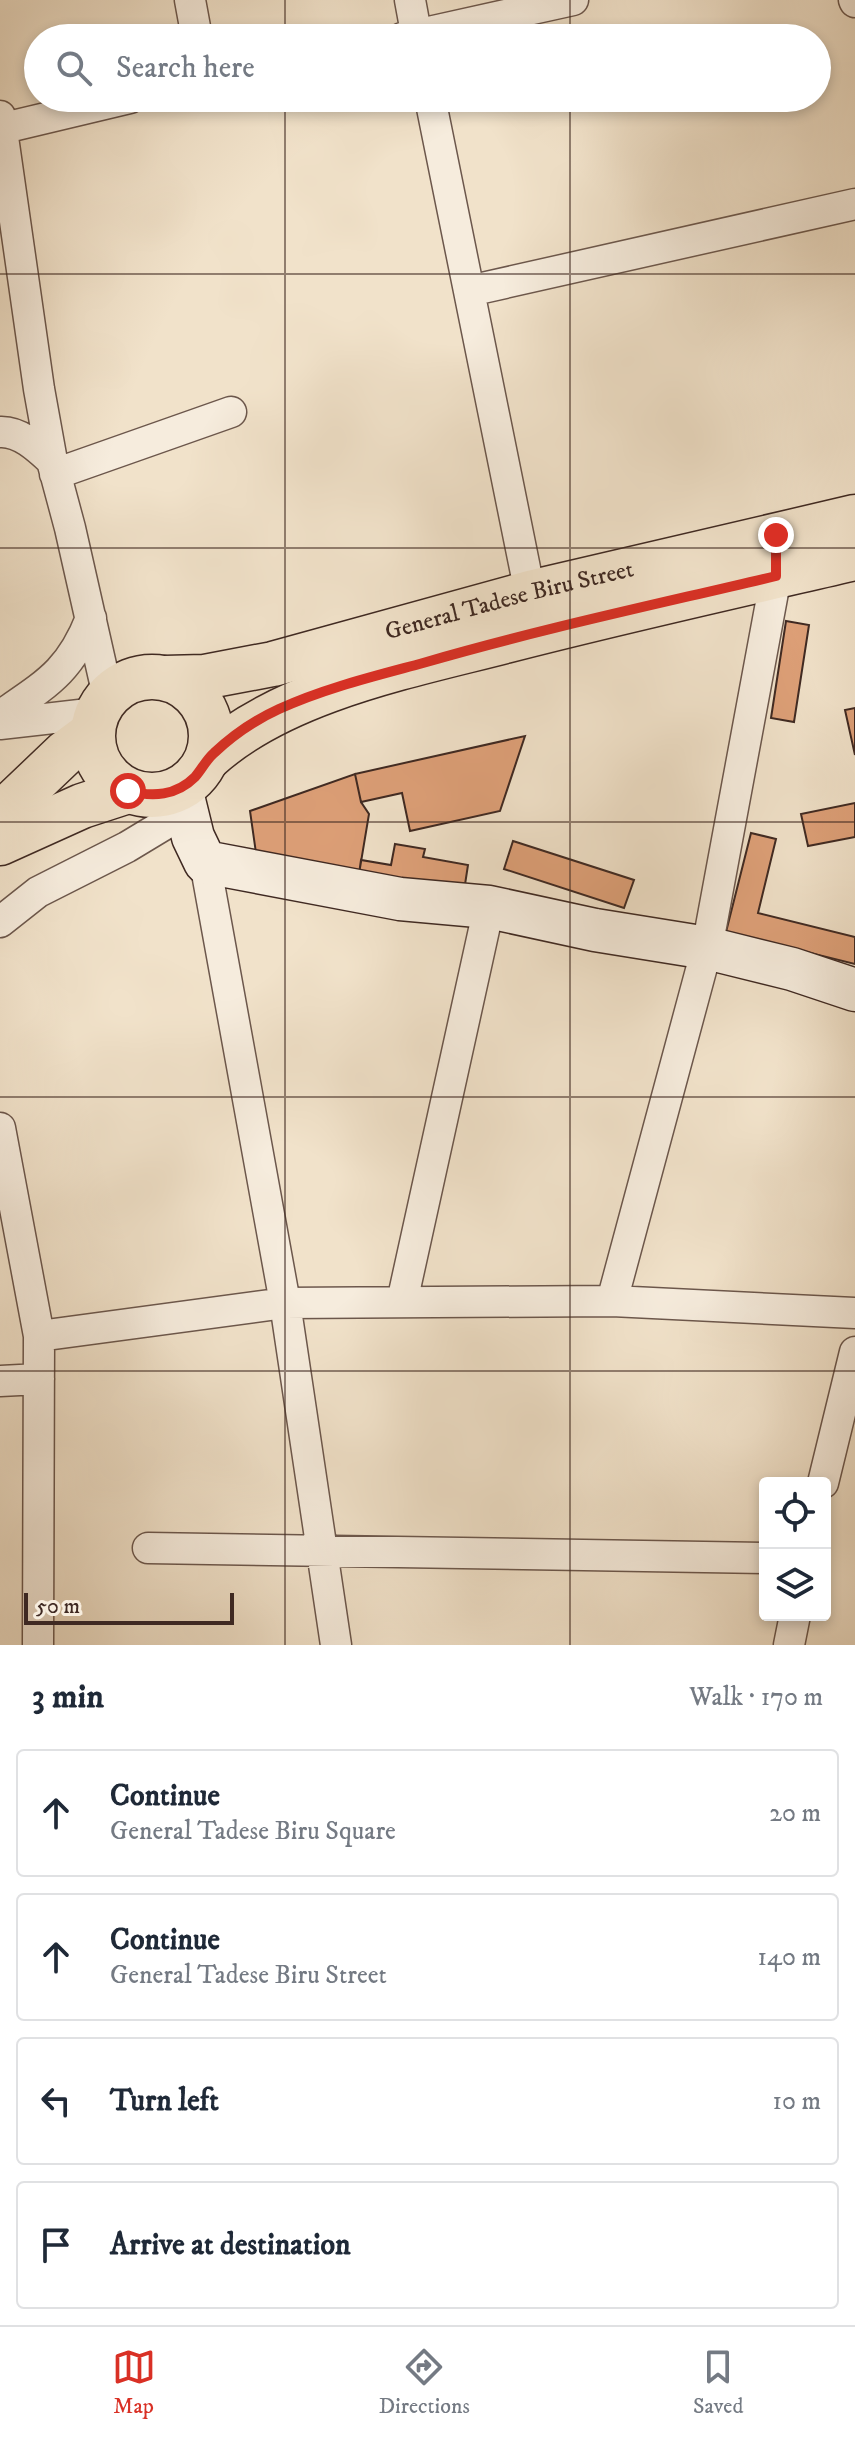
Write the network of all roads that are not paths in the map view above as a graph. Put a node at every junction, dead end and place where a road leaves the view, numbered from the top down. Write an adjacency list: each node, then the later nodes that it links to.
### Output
1 (190, 0): 4 (street)
2 (410, 0): 5 (street)
3 (573, 0): 6 (street)
4 (194, 24)
5 (411, 24)
6 (469, 24)
7 (61, 112): 9 (street)
8 (433, 112): 11 (street)
9 (1, 124): 14 (street)
10 (855, 204): 11 (street)
11 (469, 291): 18 (street)
12 (231, 412): 14 (street)
13 (0, 432): 14 (street)
14 (53, 468): 19 (street)
15 (855, 517): 16 (main road, General Tadese Biru Street)
16 (776, 556): 17 (main road, General Tadese Biru Street); 18 (main road, General Tadese Biru Street); 24 (main road, General Tadese Biru Street); 31 (street)
17 (855, 558)
18 (530, 593): 20 (main road, General Tadese Biru Street)
19 (91, 618): 21 (street); 22 (street)
20 (165, 678): 21 (main road); 24 (main road)
21 (99, 714): 23 (street); 25 (main road); 26 (main road)
22 (0, 716)
23 (0, 724)
24 (191, 786): 25 (main road); 28 (street); 30 (street)
25 (128, 791): 27 (main road)
26 (0, 815)
27 (0, 843)
28 (205, 862): 29 (street); 36 (street)
29 (489, 907): 31 (street); 35 (street)
30 (0, 922)
31 (707, 948): 32 (street); 34 (street)
32 (855, 990)
33 (0, 1128): 38 (street)
34 (612, 1301): 35 (street); 37 (street)
35 (402, 1302): 36 (street)
36 (285, 1303): 38 (street); 44 (street)
37 (855, 1313)
38 (39, 1336): 40 (street)
39 (855, 1352): 42 (street)
40 (39, 1379): 41 (street); 47 (street)
41 (0, 1381)
42 (824, 1477)
43 (148, 1548): 44 (street)
44 (323, 1551): 45 (street); 48 (street)
45 (759, 1558)
46 (794, 1621): 49 (street)
47 (38, 1645)
48 (336, 1645)
49 (789, 1645)

